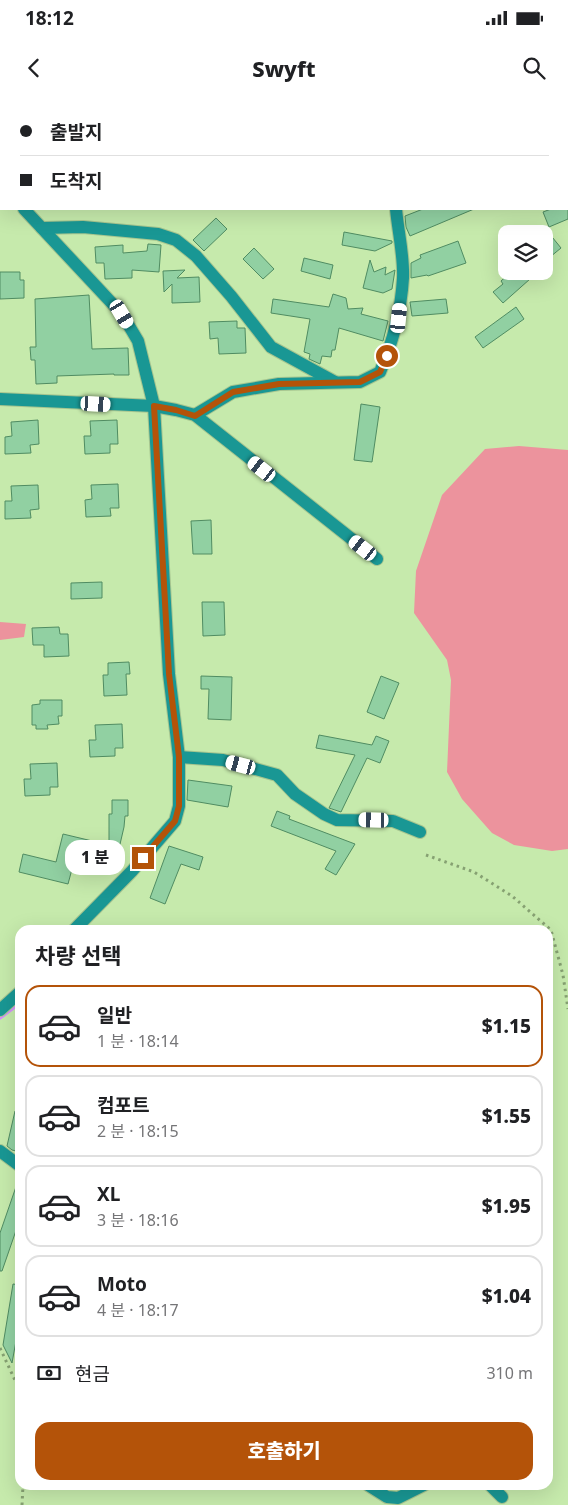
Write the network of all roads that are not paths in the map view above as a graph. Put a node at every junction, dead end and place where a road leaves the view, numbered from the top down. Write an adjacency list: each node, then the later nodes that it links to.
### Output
1 (25, 210): 3 (street)
2 (396, 210): 4 (street)
3 (42, 228): 4 (street); 6 (street)
4 (337, 383): 7 (street)
5 (0, 399): 6 (street)
6 (154, 406): 7 (street); 9 (street)
7 (195, 416): 8 (street)
8 (377, 559)
9 (179, 757): 10 (street); 11 (street)
10 (420, 832)
11 (79, 925)
12 (15, 996): 13 (street)
13 (0, 1010)
14 (0, 1151): 15 (street)
15 (15, 1162)
16 (376, 1490): 17 (street)
17 (414, 1490)
18 (495, 1490): 19 (street)
19 (502, 1496)

